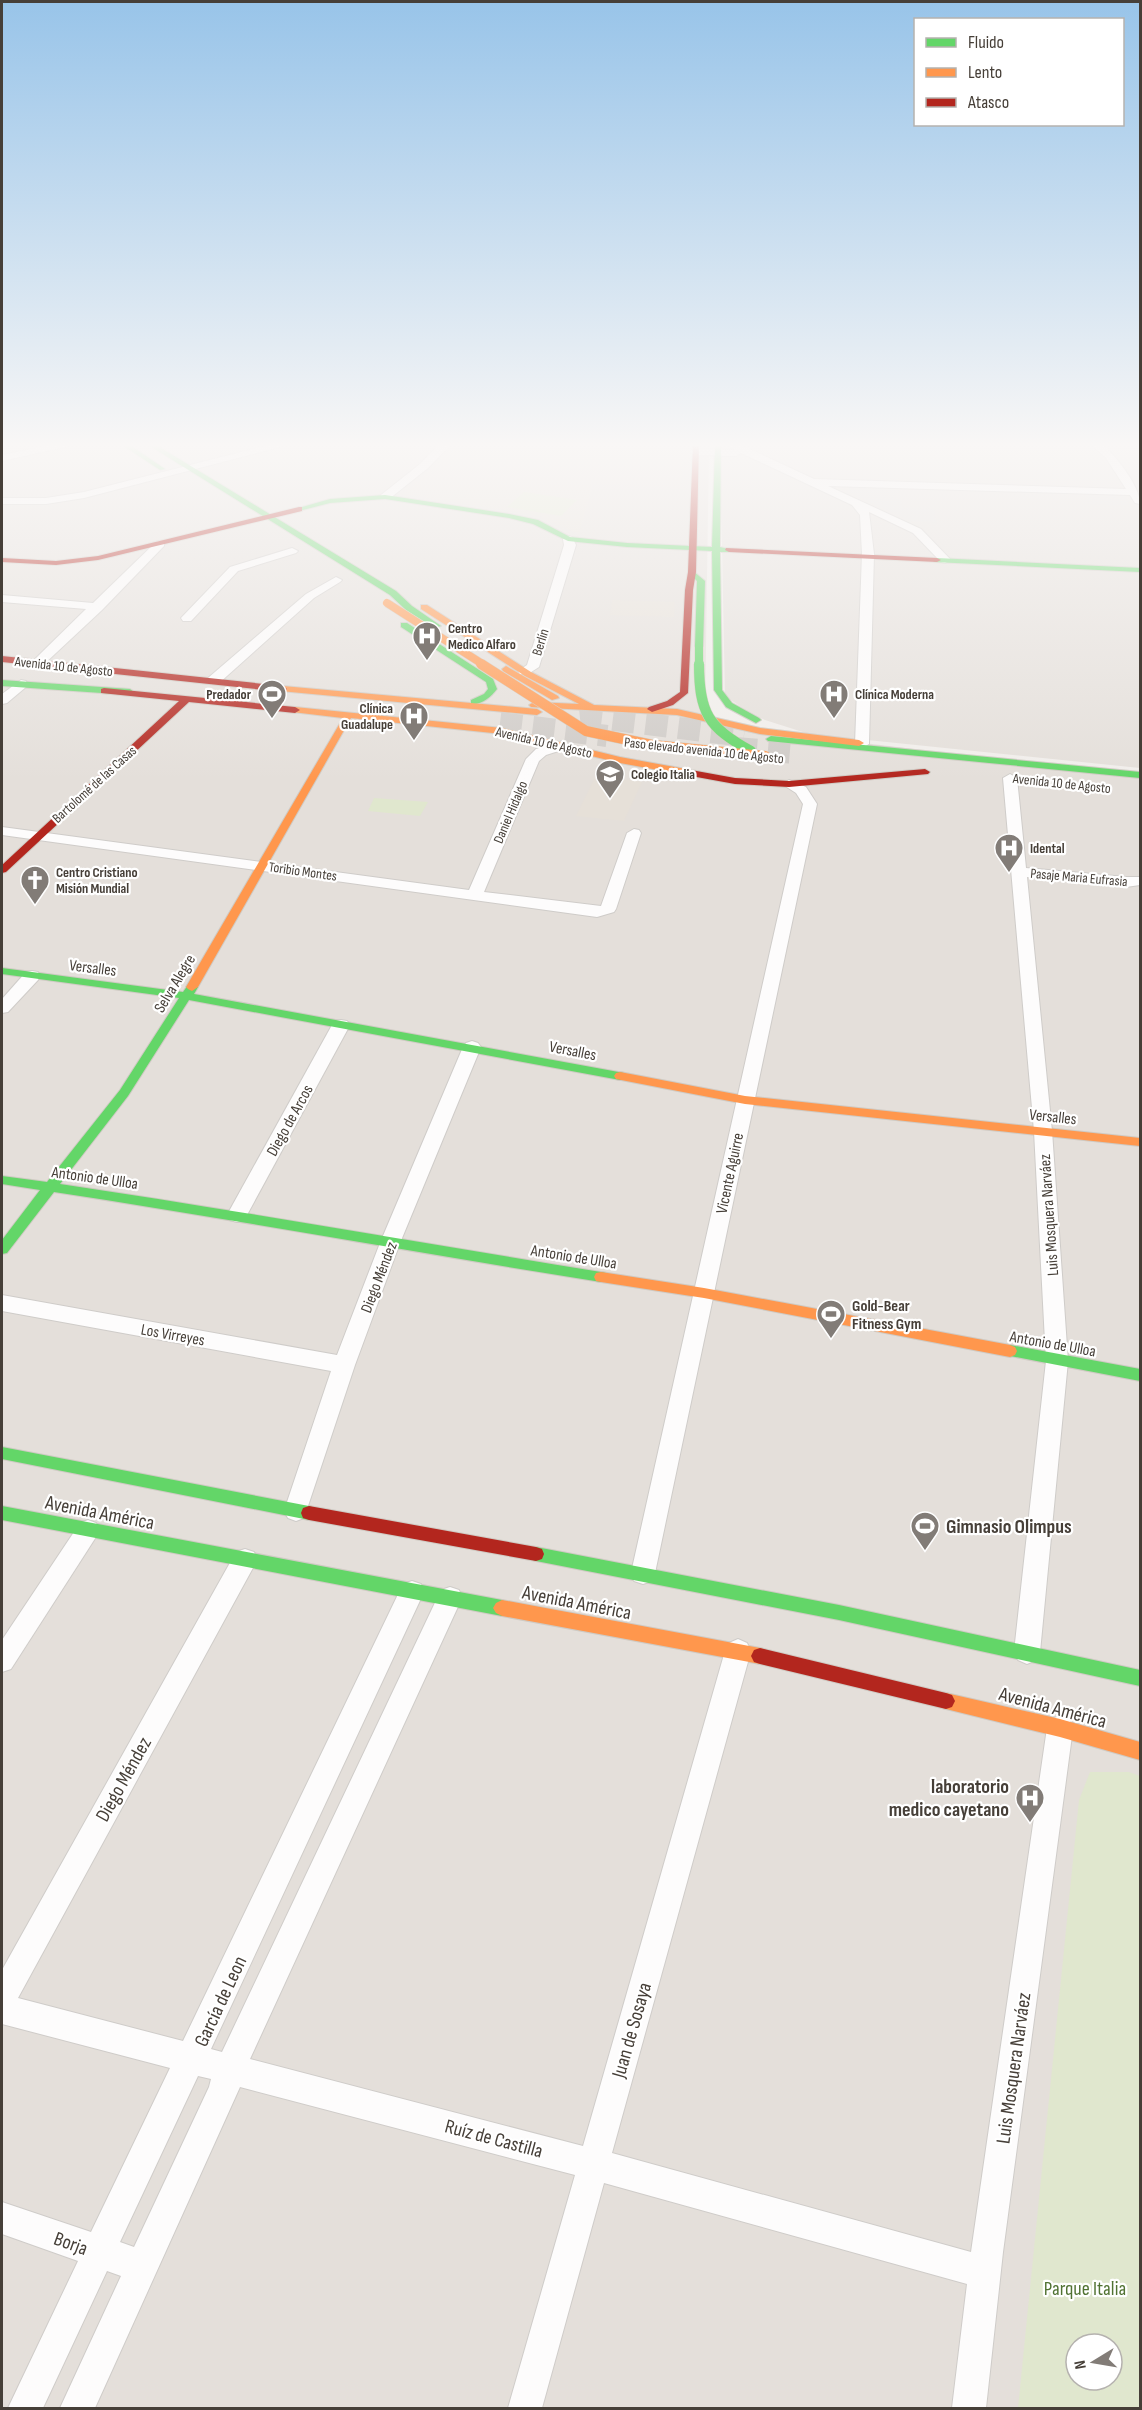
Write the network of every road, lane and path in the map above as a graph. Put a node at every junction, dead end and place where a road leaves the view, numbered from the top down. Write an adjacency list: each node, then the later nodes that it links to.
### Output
1 (103, 555): 11 (main road)
2 (149, 555): 20 (street)
3 (290, 555): 21 (street)
4 (322, 555): 19 (main road)
5 (567, 555): 24 (street, Berlín)
6 (693, 555): 15 (main road)
7 (717, 555): 30 (main road)
8 (820, 555): 10 (main road)
9 (940, 555): 12 (street)
10 (868, 558): 12 (main road); 46 (street)
11 (2, 560)
12 (945, 561): 14 (main road)
13 (318, 569): 16 (main road)
14 (1140, 570)
15 (692, 572): 19 (main road, Paso elevado avenida 10 de Agosto, bridge); 25 (main road)
16 (340, 583): 27 (street)
17 (364, 591): 19 (main road, Paso elevado avenida 10 de Agosto)
18 (2, 598): 20 (street)
19 (384, 600): 24 (main road); 32 (main road); 35 (main road)
20 (98, 607): 23 (street)
21 (188, 618)
22 (2, 659): 23 (main road, Avenida 10 de Agosto)
23 (38, 663): 26 (main road, Avenida 10 de Agosto)
24 (524, 671): 36 (main road)
25 (685, 676): 30 (main road); 37 (main road)
26 (198, 680): 27 (main road, Avenida 10 de Agosto); 38 (main road, Avenida 10 de Agosto)
27 (213, 681): 35 (main road, Avenida 10 de Agosto)
28 (2, 682): 29 (main road, Avenida 10 de Agosto)
29 (21, 684): 31 (main road, Avenida 10 de Agosto); 34 (street)
30 (718, 686): 41 (main road); 45 (main road)
31 (104, 691): 33 (main road, Avenida 10 de Agosto); 42 (main road, Avenida 10 de Agosto)
32 (555, 698)
33 (187, 699): 40 (main road, Avenida 10 de Agosto); 58 (main road, Bartolomé de las Casas)
34 (2, 700)
35 (474, 702): 36 (main road, Avenida 10 de Agosto)
36 (594, 709): 37 (main road, Avenida 10 de Agosto)
37 (648, 710): 39 (main road, Avenida 10 de Agosto)
38 (537, 712)
39 (677, 712): 41 (main road, Avenida 10 de Agosto); 43 (main road)
40 (348, 716): 47 (main road, Avenida 10 de Agosto); 59 (main road, Selva Alegre)
41 (710, 719): 43 (main road); 44 (main road, Avenida 10 de Agosto)
42 (500, 723)
43 (696, 735): 49 (main road)
44 (766, 735): 45 (main road, Avenida 10 de Agosto); 52 (main road, Avenida 10 de Agosto); 54 (main road)
45 (817, 737): 46 (main road, Avenida 10 de Agosto)
46 (862, 744): 52 (main road, Avenida 10 de Agosto)
47 (563, 745): 49 (main road, Avenida 10 de Agosto); 63 (street, Daniel Hidalgo)
48 (796, 753): 51 (main road)
49 (620, 760): 54 (main road, Avenida 10 de Agosto)
50 (845, 765): 51 (main road)
51 (933, 772): 55 (main road, Avenida 10 de Agosto)
52 (1008, 774): 53 (main road, Avenida 10 de Agosto); 61 (street, Luis Mosquera Narváez)
53 (1140, 775)
54 (735, 781): 55 (main road, Avenida 10 de Agosto)
55 (789, 784): 70 (street, Vicente Aguirre)
56 (2, 831): 58 (street, Toribio Montes)
57 (634, 833): 63 (street, Toribio Montes)
58 (38, 837): 59 (street, Toribio Montes); 60 (main road, Bartolomé de las Casas)
59 (261, 865): 63 (street, Toribio Montes); 66 (main road, Selva Alegre)
60 (2, 870)
61 (1018, 872): 62 (street, Pasaje Maria Eufrasia); 71 (street, Luis Mosquera Narváez)
62 (1140, 881)
63 (474, 897)
64 (2, 971): 65 (main road, Versalles)
65 (32, 976): 66 (main road, Versalles); 67 (street)
66 (187, 996): 68 (main road, Versalles); 74 (main road, Selva Alegre)
67 (2, 1008)
68 (341, 1025): 69 (main road, Versalles); 75 (street, Diego de Arcos)
69 (472, 1047): 70 (main road, Versalles); 76 (street, Diego Méndez)
70 (745, 1100): 71 (main road, Versalles); 78 (street, Vicente Aguirre)
71 (1042, 1131): 72 (main road, Versalles); 80 (street, Luis Mosquera Narváez)
72 (1140, 1142)
73 (2, 1180): 74 (main road, Antonio de Ulloa)
74 (51, 1188): 75 (main road, Antonio de Ulloa); 77 (main road, Selva Alegre)
75 (237, 1215): 76 (main road, Antonio de Ulloa)
76 (390, 1243): 78 (main road, Antonio de Ulloa); 81 (street, Diego Méndez)
77 (2, 1249)
78 (704, 1293): 80 (main road, Antonio de Ulloa); 88 (street, Vicente Aguirre)
79 (2, 1303): 81 (street, Los Virreyes)
80 (1058, 1361): 82 (main road, Antonio de Ulloa); 92 (street, Luis Mosquera Narváez)
81 (344, 1365): 84 (street, Diego Méndez)
82 (1140, 1375)
83 (2, 1453): 84 (main road)
84 (296, 1511): 88 (main road)
85 (2, 1513): 86 (main road, Avenida América)
86 (88, 1530): 87 (main road, Avenida América); 93 (street)
87 (245, 1559): 89 (main road, Avenida América); 97 (street, Diego Méndez)
88 (643, 1573): 92 (main road)
89 (412, 1592): 90 (main road, Avenida América); 99 (street, García de Leon)
90 (450, 1598): 91 (main road, Avenida América); 100 (street)
91 (738, 1651): 95 (main road, Avenida América); 101 (street, Juan de Sosaya)
92 (1028, 1652): 94 (main road)
93 (2, 1661)
94 (1140, 1678)
95 (1060, 1728): 96 (main road, Avenida América); 105 (street, Luis Mosquera Narváez)
96 (1140, 1751)
97 (2, 1998)
98 (2, 2009): 99 (street, Ruíz de Castilla)
99 (193, 2059): 100 (street, Ruíz de Castilla); 103 (street, García de Leon)
100 (230, 2069): 101 (street, Ruíz de Castilla); 104 (street)
101 (593, 2164): 105 (street, Ruíz de Castilla); 108 (street, Juan de Sosaya)
102 (2, 2218): 103 (street, Borja)
103 (99, 2253): 104 (street, Borja); 106 (street, García de Leon)
104 (141, 2266): 107 (street)
105 (984, 2272): 109 (street, Luis Mosquera Narváez)
106 (25, 2409)
107 (76, 2409)
108 (525, 2409)
109 (969, 2409)

